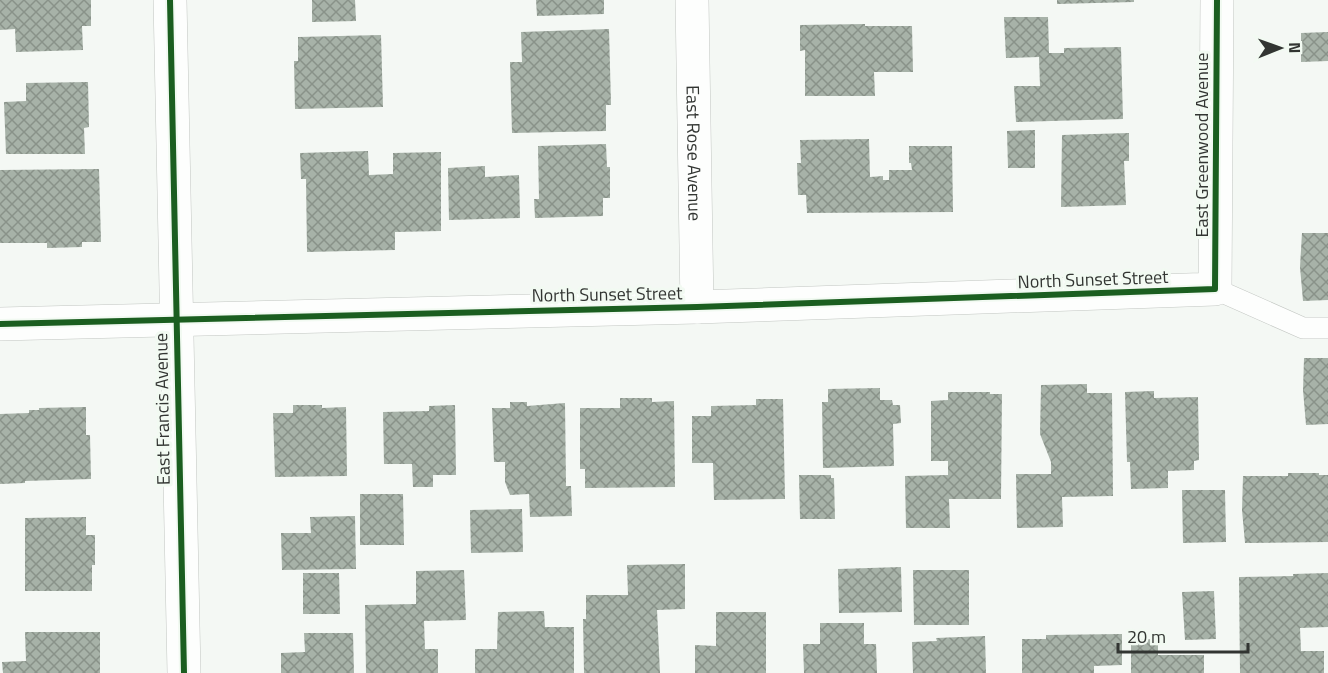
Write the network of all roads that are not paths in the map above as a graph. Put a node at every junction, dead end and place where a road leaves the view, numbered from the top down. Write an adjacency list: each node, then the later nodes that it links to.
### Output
1 (170, 0): 6 (street, East Francis Avenue)
2 (692, 0): 5 (street, East Rose Avenue)
3 (1217, 0): 4 (street, East Greenwood Avenue)
4 (1215, 289): 5 (street, North Sunset Street); 8 (lane)
5 (697, 307): 6 (street, North Sunset Street)
6 (175, 319): 7 (street, North Sunset Street); 9 (street, East Francis Avenue)
7 (0, 324)
8 (1328, 328)
9 (184, 673)

